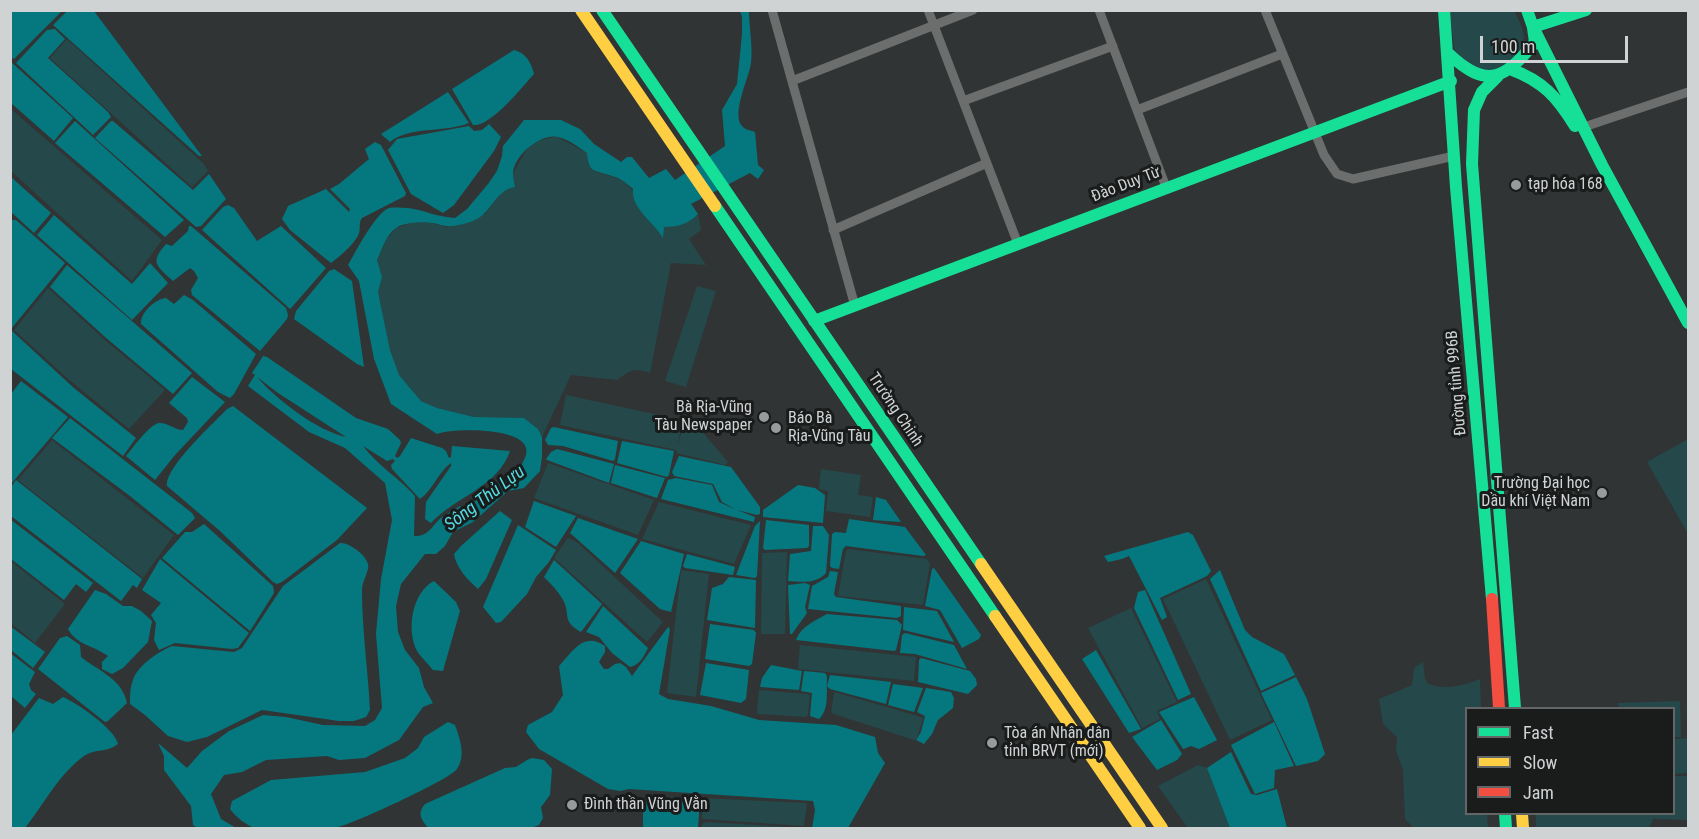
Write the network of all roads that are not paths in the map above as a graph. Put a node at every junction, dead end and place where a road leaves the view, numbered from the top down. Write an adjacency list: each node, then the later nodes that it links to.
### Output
1 (581, 10): 13 (main road, Trường Chinh)
2 (772, 10): 19 (street)
3 (928, 10): 11 (street)
4 (973, 10): 11 (street)
5 (1099, 10): 14 (street)
6 (1265, 10): 15 (street)
7 (1444, 10): 16 (main road, Đường tỉnh 996B)
8 (1527, 10): 12 (main road)
9 (1586, 10): 12 (main road)
10 (605, 15): 13 (main road); 34 (main road, Trường Chinh)
11 (934, 26): 19 (street); 22 (street)
12 (1533, 27): 17 (main road, Đường tỉnh 996B); 24 (main road)
13 (594, 30): 36 (main road, Trường Chinh)
14 (1113, 46): 22 (street); 23 (street)
15 (1282, 54): 23 (street); 25 (street)
16 (1449, 54): 18 (main road); 20 (main road, Đường tỉnh 996B)
17 (1510, 69): 18 (main road, Đường tỉnh 996B); 29 (main road)
18 (1498, 76): 28 (main road, Đường tỉnh 996B)
19 (792, 81): 31 (street)
20 (1450, 81): 25 (main road, Đào Duy Từ); 26 (main road, Đường tỉnh 996B)
21 (1689, 92): 24 (street)
22 (963, 101): 27 (street)
23 (1137, 110): 30 (street)
24 (1584, 127): 29 (main road)
25 (1315, 131): 26 (street); 30 (main road, Đào Duy Từ)
26 (1454, 160): 28 (main road); 37 (main road, Đường tỉnh 996B)
27 (987, 164): 31 (street); 32 (street)
28 (1472, 164): 38 (main road, Đường tỉnh 996B)
29 (1602, 165): 35 (main road)
30 (1166, 187): 32 (main road, Đào Duy Từ)
31 (833, 230): 33 (street)
32 (1018, 244): 33 (main road, Đào Duy Từ)
33 (855, 306): 34 (main road, Đào Duy Từ)
34 (814, 321): 36 (main road, Đào Duy Từ); 42 (main road, Trường Chinh)
35 (1689, 323)
36 (798, 329): 41 (main road, Trường Chinh)
37 (1494, 623): 38 (main road); 39 (main road, Đường tỉnh 996B)
38 (1509, 624): 40 (main road, Đường tỉnh 996B)
39 (1499, 707)
40 (1515, 707)
41 (1140, 828)
42 (1162, 828)

